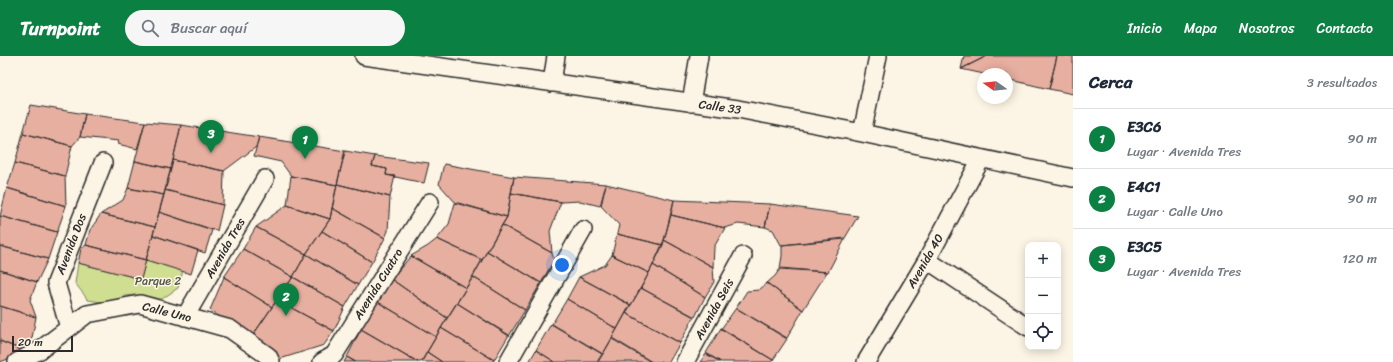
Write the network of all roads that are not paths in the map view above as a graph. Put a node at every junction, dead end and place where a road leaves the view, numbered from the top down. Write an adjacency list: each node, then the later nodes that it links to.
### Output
1 (364, 56): 5 (street, Calle 33)
2 (556, 56): 6 (street)
3 (699, 56): 7 (street)
4 (878, 56): 8 (street)
5 (428, 60): 6 (street, Calle 33)
6 (552, 83): 7 (street, Calle 33)
7 (691, 102): 8 (street, Calle 33)
8 (862, 132): 9 (street, Calle 33)
9 (982, 159): 11 (street, Calle 33); 16 (street, Avenida 40)
10 (104, 163): 19 (street, Avenida Dos)
11 (1073, 178)
12 (265, 179): 17 (street, Avenida Tres)
13 (430, 202): 22 (street, Avenida Cuatro)
14 (583, 230): 23 (street)
15 (743, 256): 24 (street, Avenida Seis)
16 (927, 260): 18 (street); 25 (street, Avenida 40)
17 (185, 317): 19 (street, Calle Uno); 21 (street, Calle Uno)
18 (1025, 325)
19 (69, 328): 20 (street, Calle Uno)
20 (18, 362)
21 (271, 362)
22 (322, 362)
23 (508, 362)
24 (685, 362)
25 (866, 362)

